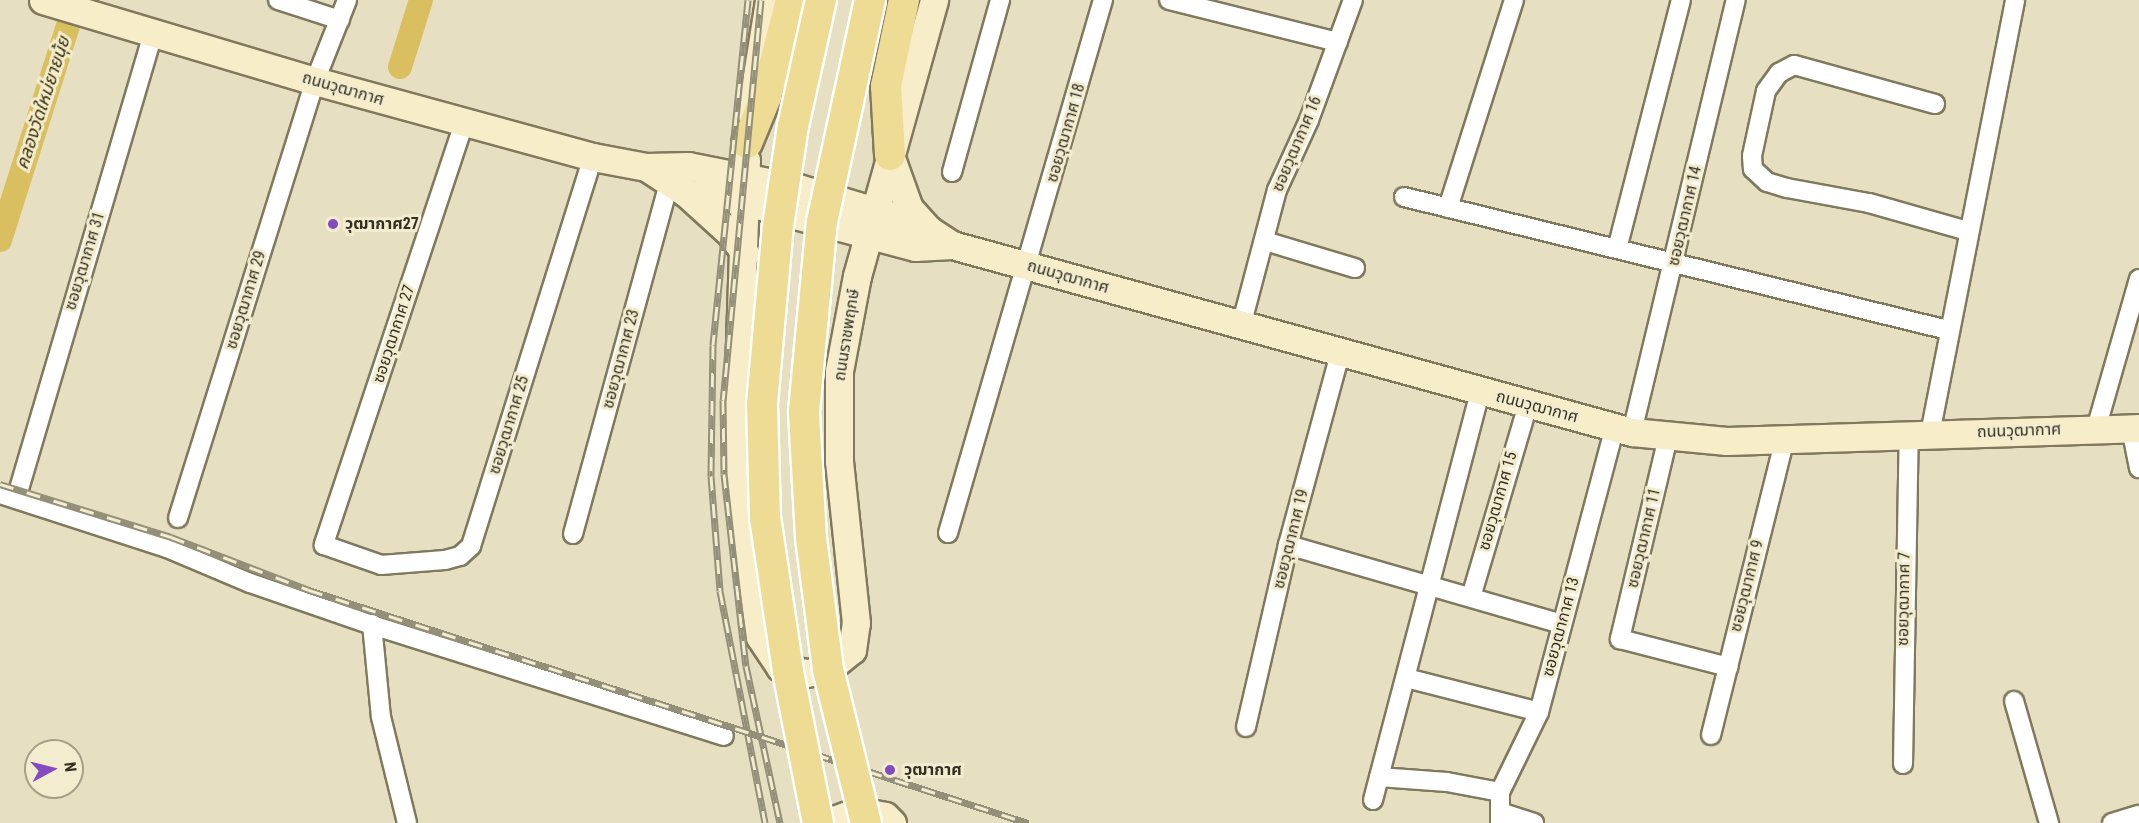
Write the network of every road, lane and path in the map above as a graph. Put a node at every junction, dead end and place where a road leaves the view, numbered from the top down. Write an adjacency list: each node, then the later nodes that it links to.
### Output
1 (278, 0): 18 (street)
2 (347, 0): 18 (street, ซอยวุฒากาศ 29)
3 (770, 0): 24 (main road, ถนนราชพฤกษ์)
4 (791, 0): 24 (main road)
5 (821, 0): 82 (main road, bridge)
6 (870, 0): 84 (main road, ถนนราชพฤกษ์, bridge)
7 (904, 0): 25 (main road)
8 (934, 0): 25 (main road, ถนนราชพฤกษ์)
9 (1000, 0): 29 (street)
10 (1103, 0): 41 (street, ซอยวุฒากาศ 18)
11 (1168, 0): 20 (street)
12 (1353, 0): 20 (street, ซอยวุฒากาศ 16)
13 (1514, 0): 33 (street)
14 (1681, 0): 38 (street)
15 (1736, 0): 40 (street, ซอยวุฒากาศ 14)
16 (2015, 0): 35 (street, ซอยวุฒากาศ 7)
17 (66, 7): 19 (main road, ถนนวุฒากาศ)
18 (340, 20): 21 (street, ซอยวุฒากาศ 29)
19 (153, 33): 21 (main road, ถนนวุฒากาศ); 57 (street, ซอยวุฒากาศ 31)
20 (1338, 42): 37 (street, ซอยวุฒากาศ 16)
21 (315, 81): 23 (main road, ถนนวุฒากาศ); 59 (street, ซอยวุฒากาศ 29)
22 (1935, 104): 35 (street)
23 (464, 123): 26 (main road, ถนนวุฒากาศ); 62 (street, ซอยวุฒากาศ 27)
24 (747, 143): 27 (main road); 31 (main road, ถนนราชพฤกษ์)
25 (890, 155): 34 (main road, ถนนราชพฤกษ์); 36 (main road)
26 (593, 157): 28 (main road, ถนนวุฒากาศ); 62 (street, ซอยวุฒากาศ 25)
27 (688, 166): 28 (main road, ถนนวุฒากาศ); 31 (main road, ถนนวุฒากาศ)
28 (646, 167): 30 (main road, ถนนวุฒากาศ)
29 (952, 172)
30 (678, 188): 31 (main road, ถนนวุฒากาศ); 39 (main road); 61 (street, ซอยวุฒากาศ 23)
31 (744, 189): 34 (main road, ถนนวุฒากาศ); 39 (main road, ถนนราชพฤกษ์)
32 (1404, 197): 33 (street)
33 (1448, 208): 38 (street)
34 (873, 224): 36 (main road, ถนนวุฒากาศ); 43 (main road, ถนนราชพฤกษ์)
35 (1968, 231): 46 (street, ซอยวุฒากาศ 7)
36 (922, 239): 41 (main road, ถนนวุฒากาศ); 43 (main road)
37 (1265, 241): 42 (street); 45 (street, ซอยวุฒากาศ 16)
38 (1617, 249): 40 (street)
39 (745, 253): 43 (main road, ถนนราชพฤกษ์)
40 (1673, 262): 46 (street); 51 (street, ซอยวุฒากาศ 14)
41 (1029, 266): 45 (main road, ถนนวุฒากาศ); 60 (street, ซอยวุฒากาศ 18)
42 (1355, 268)
43 (857, 276)
44 (2139, 279): 52 (street)
45 (1241, 326): 47 (main road, ถนนวุฒากาศ)
46 (1948, 330): 53 (street, ซอยวุฒากาศ 7)
47 (1340, 353): 48 (main road, ถนนวุฒากาศ); 63 (street, ซอยวุฒากาศ 19)
48 (1480, 392): 49 (main road, ถนนวุฒากาศ); 64 (street)
49 (1528, 405): 51 (main road, ถนนวุฒากาศ); 65 (street, ซอยวุฒากาศ 15)
50 (2135, 428): 52 (main road, ถนนวุฒากาศ); 56 (street)
51 (1624, 429): 54 (main road, ถนนวุฒากาศ); 67 (street, ซอยวุฒากาศ 13)
52 (2096, 429): 53 (main road, ถนนวุฒากาศ)
53 (1919, 434): 55 (main road, ถนนวุฒากาศ); 75 (street, ซอยวุฒากาศ 7)
54 (1668, 437): 55 (main road, ถนนวุฒากาศ); 68 (street, ซอยวุฒากาศ 11)
55 (1785, 438): 68 (street, ซอยวุฒากาศ 9)
56 (2139, 468)
57 (19, 489)
58 (0, 494): 66 (street)
59 (178, 518)
60 (948, 532)
61 (573, 534)
62 (324, 545)
63 (1288, 545): 64 (street); 72 (street, ซอยวุฒากาศ 19)
64 (1431, 586): 65 (street); 69 (street)
65 (1470, 597): 67 (street)
66 (372, 624): 74 (street); 81 (street)
67 (1561, 624): 71 (street, ซอยวุฒากาศ 13)
68 (1728, 667): 73 (street, ซอยวุฒากาศ 9)
69 (1406, 678): 71 (street); 76 (street)
70 (2014, 700): 87 (street)
71 (1539, 712): 77 (street, ซอยวุฒากาศ 13)
72 (1246, 727)
73 (1711, 735)
74 (724, 736)
75 (1903, 764)
76 (1379, 777): 77 (street); 78 (street)
77 (1500, 792): 80 (street, ซอยวุฒากาศ 13)
78 (1373, 800)
79 (2139, 815): 88 (street)
80 (1500, 817): 86 (street)
81 (407, 823)
82 (818, 823)
83 (826, 823): 85 (main road)
84 (866, 823)
85 (892, 823)
86 (1534, 823)
87 (2049, 823)
88 (2112, 823)

